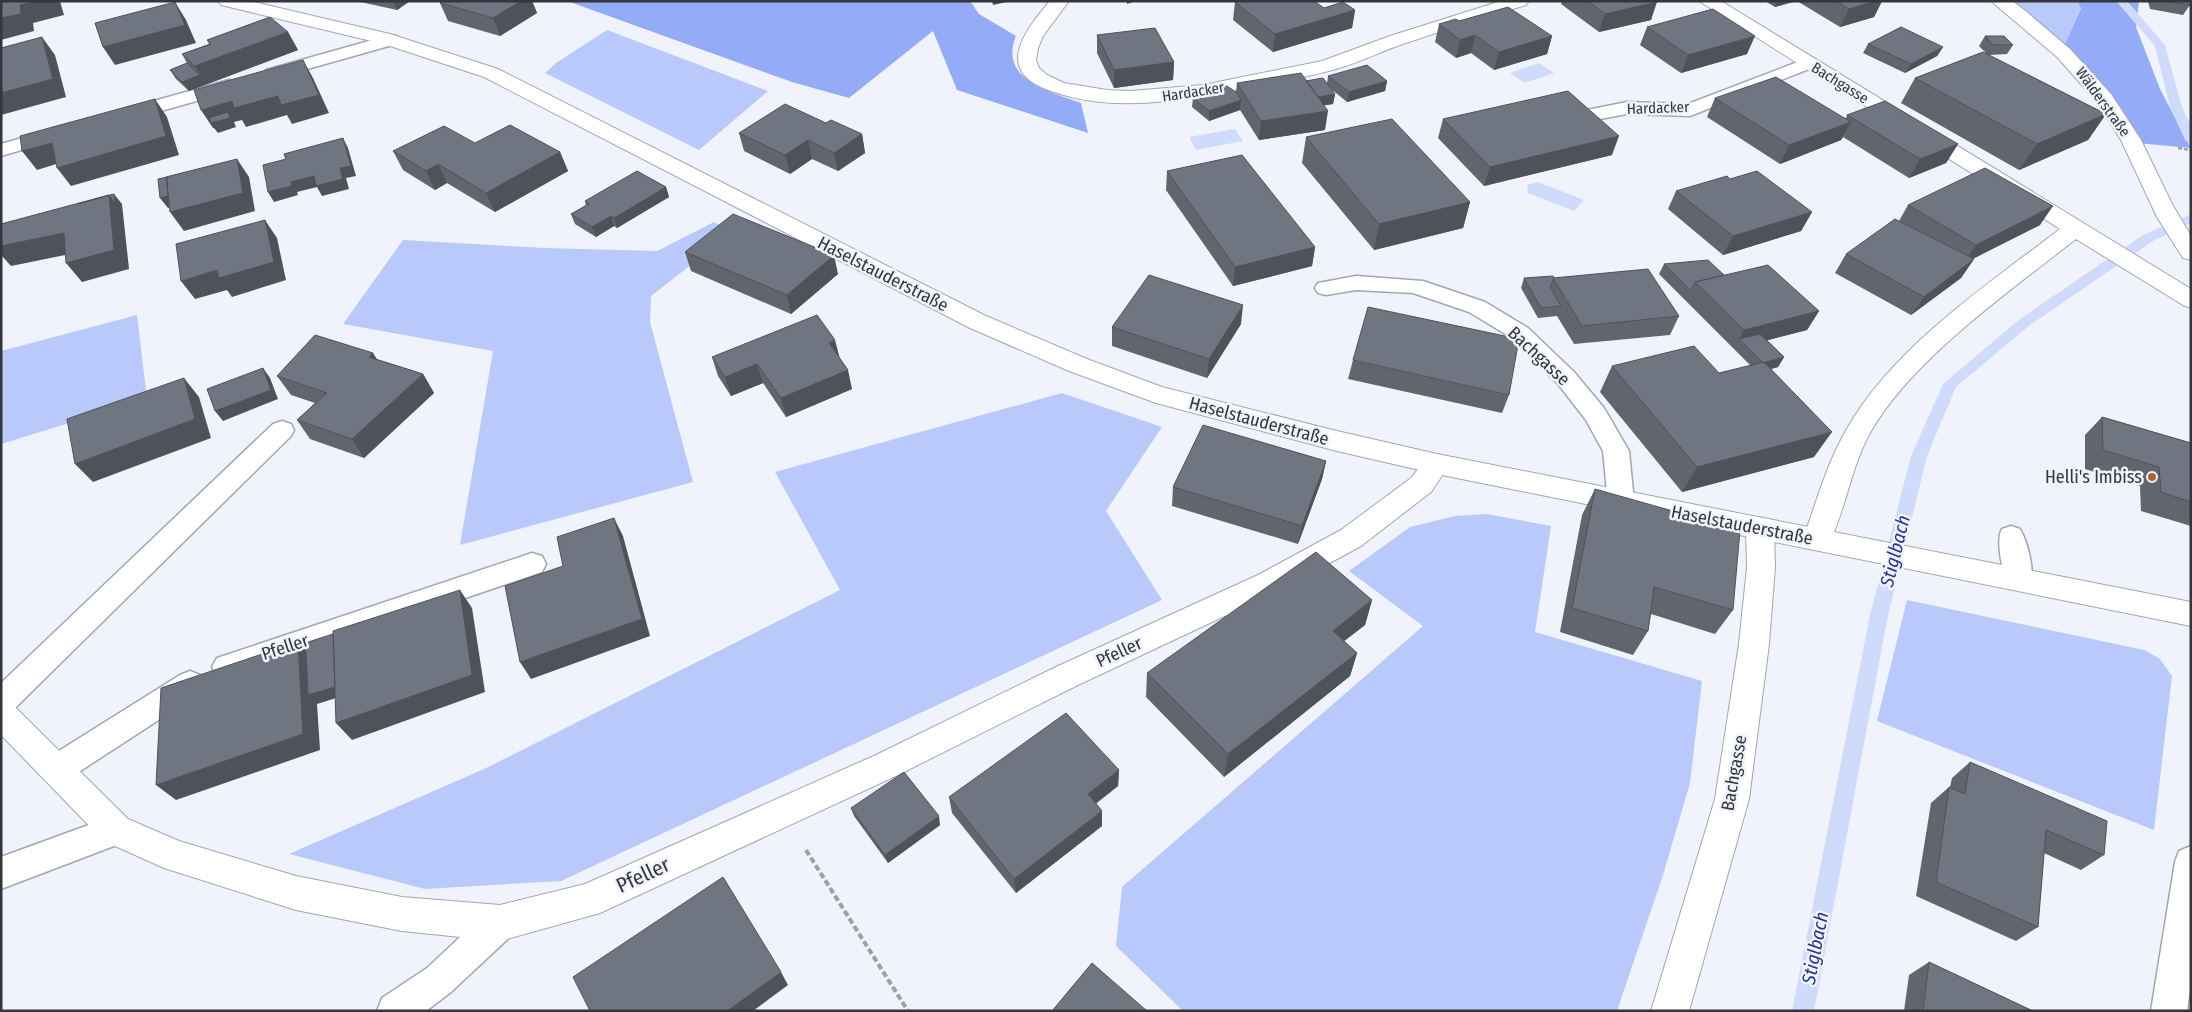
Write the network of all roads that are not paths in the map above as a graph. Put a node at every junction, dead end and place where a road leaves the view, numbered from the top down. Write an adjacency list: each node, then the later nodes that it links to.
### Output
1 (227, 1): 6 (street, Haselstauderstraße)
2 (1060, 1): 3 (street, Hardacker)
3 (1520, 1)
4 (1708, 1): 7 (street, Bachgasse)
5 (2000, 1): 13 (street, Wälderstraße)
6 (390, 40): 9 (lane); 17 (street, Haselstauderstraße)
7 (1808, 63): 8 (lane, Hardacker); 12 (street, Bachgasse)
8 (1589, 115)
9 (104, 121)
10 (76, 129): 11 (lane)
11 (1, 150)
12 (2079, 232): 15 (street, Bachgasse); 21 (street)
13 (2191, 253)
14 (1326, 288): 18 (lane, Bachgasse)
15 (2182, 295)
16 (282, 430): 25 (lane)
17 (1437, 464): 18 (street, Haselstauderstraße); 31 (street, Pfeller)
18 (1621, 502): 19 (street, Haselstauderstraße)
19 (1760, 529): 21 (street, Haselstauderstraße); 33 (street, Bachgasse)
20 (2011, 536): 23 (lane)
21 (1817, 539): 23 (street, Haselstauderstraße)
22 (532, 564): 27 (lane, Pfeller)
23 (2019, 579): 24 (street, Haselstauderstraße)
24 (2191, 614)
25 (1, 702)
26 (1, 714): 27 (street, Pfeller)
27 (57, 769): 28 (street, Pfeller)
28 (116, 830): 30 (lane); 31 (street, Pfeller)
29 (2191, 862): 34 (lane)
30 (1, 873)
31 (500, 923): 32 (lane, Pfeller)
32 (395, 1011)
33 (1670, 1011)
34 (2170, 1011)

